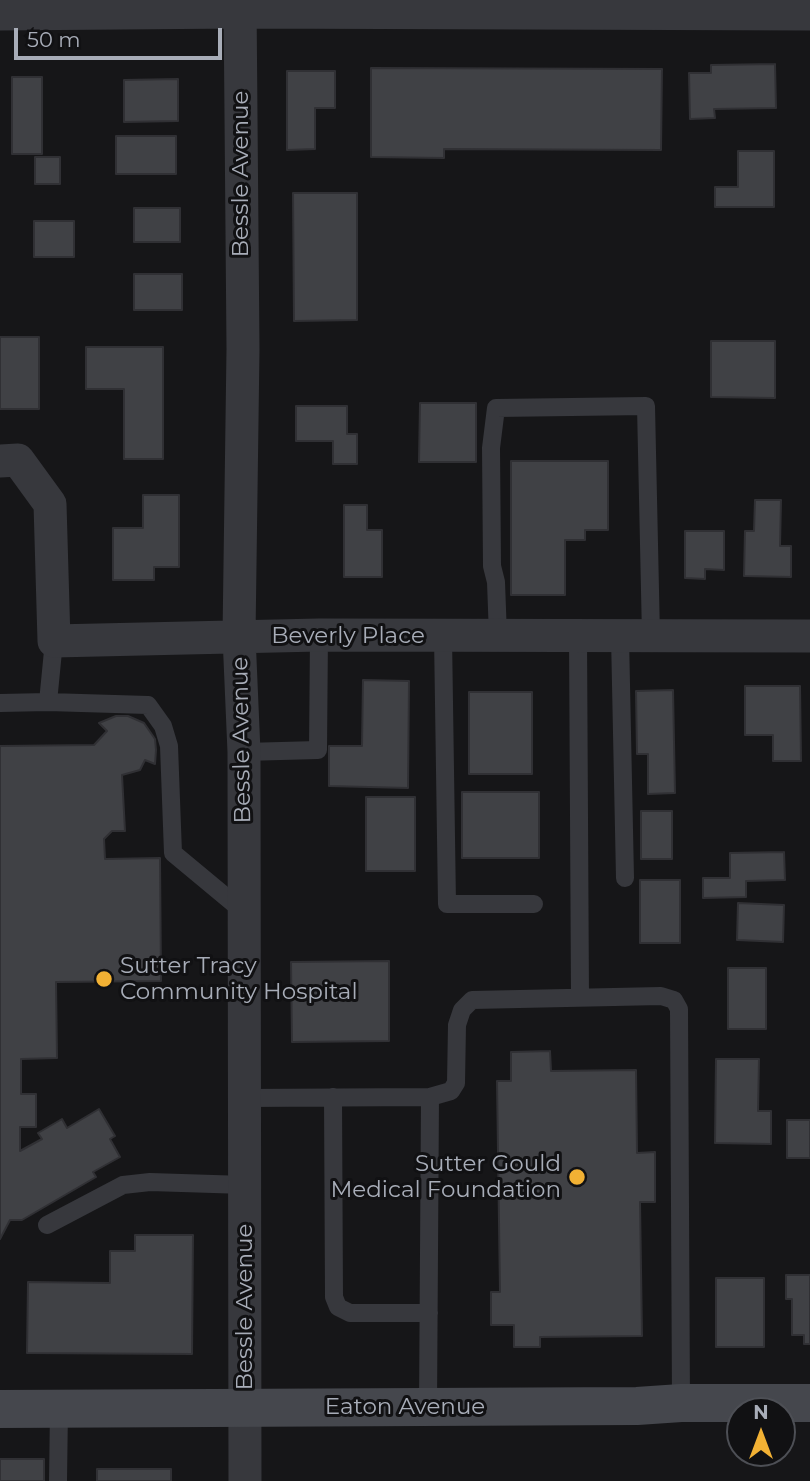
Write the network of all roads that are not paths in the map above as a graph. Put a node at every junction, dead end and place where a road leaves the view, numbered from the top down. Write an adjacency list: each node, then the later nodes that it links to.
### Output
1 (240, 6): 2 (street); 3 (street); 6 (street, Bessle Avenue)
2 (810, 13)
3 (0, 14)
4 (0, 461): 12 (street)
5 (319, 635): 6 (street, Beverly Place); 7 (street, Beverly Place); 15 (lane)
6 (239, 636): 12 (street, Beverly Place); 15 (street, Bessle Avenue)
7 (443, 636): 8 (street, Beverly Place); 17 (lane)
8 (498, 636): 9 (street, Beverly Place); 10 (lane)
9 (578, 636): 10 (street, Beverly Place); 19 (lane)
10 (636, 636): 11 (street, Beverly Place); 16 (lane)
11 (810, 636)
12 (54, 641): 13 (lane)
13 (48, 702): 14 (lane); 18 (lane)
14 (0, 703)
15 (244, 752): 18 (street, Bessle Avenue)
16 (625, 878)
17 (534, 904)
18 (244, 912): 22 (street, Bessle Avenue)
19 (580, 997): 21 (lane); 26 (lane)
20 (334, 1097): 21 (lane); 22 (lane); 25 (lane)
21 (430, 1097): 25 (lane)
22 (244, 1098): 23 (street, Bessle Avenue)
23 (244, 1185): 24 (lane); 29 (street, Bessle Avenue)
24 (47, 1225)
25 (429, 1313): 28 (lane)
26 (681, 1403): 27 (street, Eaton Avenue); 28 (street, Eaton Avenue)
27 (810, 1403)
28 (428, 1407): 29 (street, Eaton Avenue)
29 (245, 1408): 31 (street, Eaton Avenue); 33 (street, Bessle Avenue)
30 (0, 1409): 31 (street, Eaton Avenue)
31 (59, 1409): 32 (lane)
32 (58, 1481)
33 (245, 1481)

